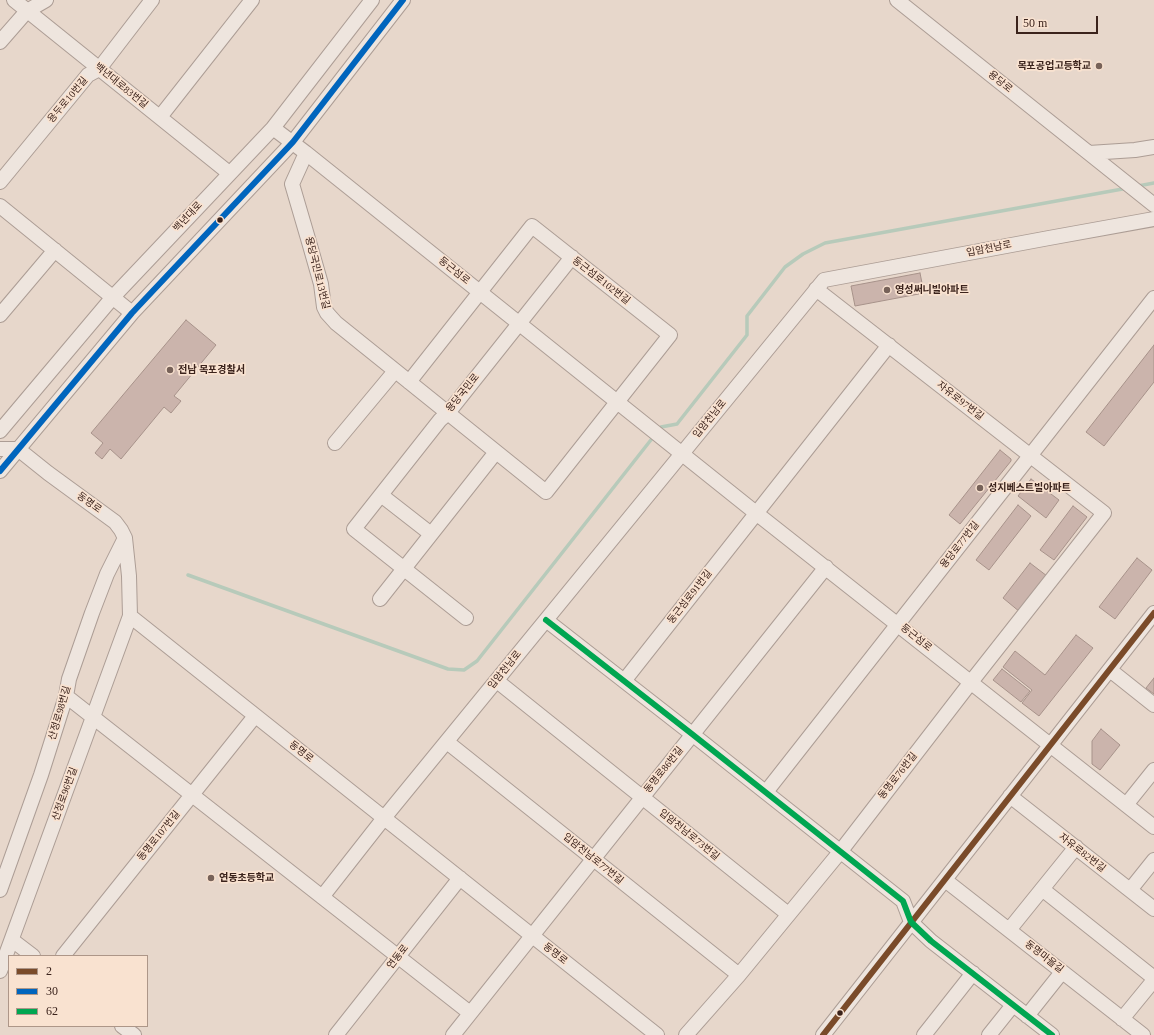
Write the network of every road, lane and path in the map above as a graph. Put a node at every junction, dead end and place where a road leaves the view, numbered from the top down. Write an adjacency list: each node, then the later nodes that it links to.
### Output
1 (14, 0): 8 (street, 백년대로83번길)
2 (46, 0): 8 (street)
3 (152, 0): 10 (street, 용두로10번길)
4 (252, 0): 11 (street)
5 (403, 0): 13 (street)
6 (897, 0): 16 (street, 용당로)
7 (366, 2): 12 (street, 백년대로)
8 (27, 11): 9 (street); 10 (street, 백년대로83번길)
9 (0, 42)
10 (100, 69): 11 (street, 백년대로83번길); 18 (street, 용두로10번길)
11 (160, 117): 17 (street, 백년대로83번길)
12 (273, 128): 13 (street, 둥근섬로); 17 (street, 백년대로)
13 (293, 142): 15 (street, 둥근섬로); 28 (street)
14 (1154, 147): 16 (street)
15 (306, 152): 25 (street, 둥근섬로); 32 (street, 용당국민로13번길)
16 (1089, 153): 19 (street, 용당로)
17 (229, 173): 26 (street, 백년대로)
18 (0, 182)
19 (1154, 205)
20 (0, 206): 22 (street)
21 (1154, 219): 24 (street, 입암천남로)
22 (54, 250): 26 (street); 29 (street)
23 (572, 257): 25 (street, 둥근섬로102번길); 30 (street, 용당국민로); 34 (street, 둥근섬로102번길)
24 (816, 289): 31 (street, 자유로97번길); 40 (street, 입암천남로)
25 (480, 292): 30 (street, 둥근섬로); 33 (street)
26 (113, 297): 28 (street); 36 (street, 백년대로)
27 (1154, 298): 42 (street, 용당로77번길)
28 (132, 313): 39 (street)
29 (0, 315)
30 (520, 323): 34 (street, 둥근섬로); 35 (street, 용당국민로)
31 (889, 346): 42 (street, 자유로97번길); 45 (street, 둥근섬로91번길)
32 (395, 371): 33 (street, 용당국민로13번길); 37 (street)
33 (409, 382): 35 (street, 용당국민로13번길)
34 (617, 401): 40 (street, 둥근섬로); 41 (street, 용당국민로13번길)
35 (448, 413): 41 (street, 용당국민로13번길); 44 (street, 용당국민로)
36 (0, 431)
37 (335, 443)
38 (0, 449): 39 (street)
39 (18, 449): 43 (street); 48 (street, 동명로)
40 (680, 451): 45 (street, 둥근섬로); 55 (street, 입암천남로)
41 (496, 452): 47 (street)
42 (1031, 456): 46 (street, 자유로97번길); 56 (street, 용당로77번길)
43 (0, 471)
44 (381, 495): 47 (street); 50 (street, 용당국민로)
45 (756, 513): 49 (street, 둥근섬로); 59 (street, 둥근섬로91번길)
46 (1104, 513): 60 (street, 동명로76번길)
47 (431, 534): 50 (street)
48 (125, 538): 53 (street, 동명로); 61 (street, 산정로98번길)
49 (826, 567): 56 (street, 둥근섬로); 65 (street, 동명로86번길)
50 (404, 569): 51 (street); 54 (street)
51 (380, 599)
52 (1154, 613): 57 (street)
53 (130, 616): 63 (street, 동명로); 64 (street, 산정로96번길)
54 (466, 618)
55 (546, 620): 58 (street, 입암천남로); 59 (street)
56 (898, 624): 60 (street, 둥근섬로); 69 (street, 용당로77번길)
57 (1110, 670): 62 (street); 67 (street)
58 (497, 681): 66 (street, 입암천남로); 72 (street, 입암천남로73번길)
59 (624, 681): 65 (street)
60 (971, 682): 67 (street, 둥근섬로); 77 (street, 동명로76번길)
61 (66, 696): 64 (street); 83 (street, 산정로98번길)
62 (1154, 705)
63 (255, 716): 70 (street, 동명로107번길); 74 (street, 동명로)
64 (93, 717): 70 (street); 91 (street, 산정로96번길)
65 (692, 734): 69 (street); 72 (street, 동명로86번길)
66 (448, 742): 74 (street, 입암천남로); 78 (street, 입암천남로77번길)
67 (1050, 745): 71 (street); 73 (street, 둥근섬로)
68 (1154, 770): 73 (street)
69 (766, 792): 77 (street)
70 (192, 795): 85 (street); 93 (street, 동명로107번길)
71 (1010, 796): 76 (street, 자유로82번길); 81 (street)
72 (642, 797): 78 (street, 동명로86번길); 87 (street, 입암천남로73번길)
73 (1126, 805): 75 (street, 둥근섬로)
74 (384, 818): 80 (street, 동명로); 85 (street, 입암천남로)
75 (1154, 827)
76 (1076, 847): 82 (street); 84 (street, 자유로82번길)
77 (840, 852): 87 (street, 동명로76번길); 88 (street)
78 (593, 859): 90 (street, 동명로86번길); 98 (street, 입암천남로77번길)
79 (1154, 860): 84 (street)
80 (460, 878): 90 (street, 동명로); 94 (street, 연동로)
81 (945, 880): 88 (street); 89 (street, 동명마을길)
82 (1042, 889): 89 (street); 99 (street)
83 (0, 890)
84 (1130, 890): 86 (street, 자유로82번길)
85 (322, 897): 94 (street)
86 (1154, 910)
87 (788, 914): 98 (street, 동명로76번길)
88 (911, 922): 97 (street); 110 (street)
89 (1009, 930): 96 (street, 동명마을길)
90 (532, 935): 101 (street, 동명로86번길); 108 (street, 동명로)
91 (12, 940): 92 (street); 95 (street, 산정로96번길)
92 (32, 955)
93 (64, 955)
94 (398, 957): 101 (street); 106 (street, 연동로)
95 (0, 971)
96 (1062, 972): 102 (street); 103 (street, 동명마을길)
97 (973, 973): 100 (street); 111 (street)
98 (739, 975): 109 (street, 동명로76번길)
99 (1154, 979): 103 (street)
100 (1013, 1005): 102 (street); 112 (street)
101 (470, 1013): 107 (street, 동명로86번길)
102 (1027, 1016): 113 (street)
103 (1122, 1019): 114 (street, 동명마을길)
104 (123, 1027): 105 (street)
105 (134, 1035)
106 (336, 1035)
107 (453, 1035)
108 (657, 1035)
109 (686, 1035)
110 (823, 1035)
111 (924, 1035)
112 (989, 1035)
113 (1052, 1035)
114 (1143, 1035)

